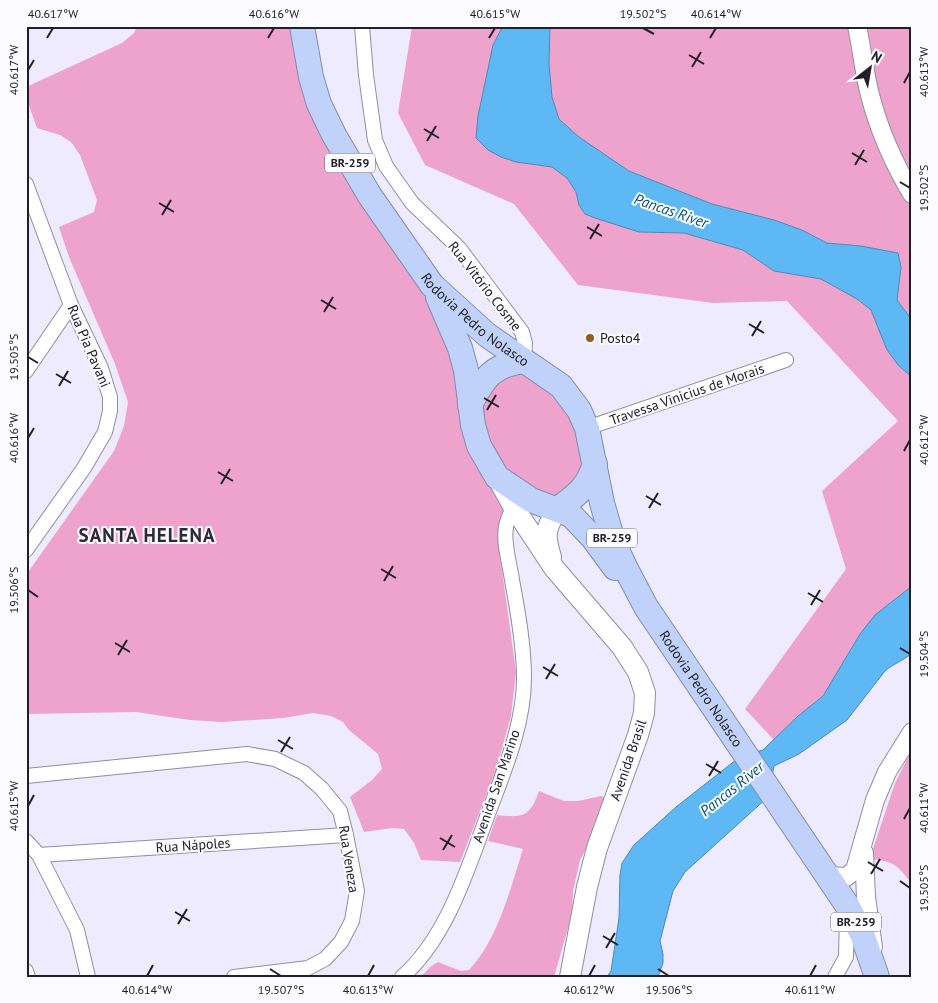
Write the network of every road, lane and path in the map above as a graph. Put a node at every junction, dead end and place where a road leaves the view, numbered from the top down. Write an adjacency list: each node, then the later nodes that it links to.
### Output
1 (302, 26): 6 (highway, Rodovia Pedro Nolasco / BR-259)
2 (362, 26): 9 (street, Rua Vitório Cosme)
3 (858, 26): 5 (street)
4 (26, 184): 7 (street, Rua Pia Pavani)
5 (912, 194)
6 (432, 284): 9 (highway, Rodovia Pedro Nolasco / BR-259); 11 (highway, BR-259)
7 (71, 305): 10 (street); 17 (street, Rua Pia Pavani)
8 (786, 360): 12 (street, Travessa Vinicius de Morais)
9 (524, 361): 11 (highway); 12 (highway, Rodovia Pedro Nolasco / BR-259)
10 (26, 371)
11 (470, 404): 14 (highway, Rodovia Pedro Nolasco / BR-259)
12 (587, 428): 13 (highway, Rodovia Pedro Nolasco / BR-259)
13 (595, 464): 16 (highway); 19 (highway, Rodovia Pedro Nolasco / BR-259)
14 (497, 477): 15 (main road, Avenida Brasil); 16 (highway, Rodovia Pedro Nolasco / BR-259)
15 (513, 506): 18 (main road, Avenida Brasil); 34 (street, Avenida San Marino)
16 (558, 509): 18 (main road, Avenida Brasil); 19 (highway, Rodovia Pedro Nolasco / BR-259)
17 (26, 550)
18 (554, 568): 35 (main road, Avenida Brasil)
19 (646, 606): 26 (highway, Rodovia Pedro Nolasco / BR-259)
20 (912, 732): 24 (street)
21 (26, 776): 22 (street, Rua Veneza)
22 (346, 835): 25 (street, Rua Nápoles); 33 (street, Rua Veneza)
23 (26, 841): 25 (street)
24 (864, 843): 26 (street); 30 (street)
25 (39, 855): 32 (street)
26 (828, 876): 27 (highway, Rodovia Pedro Nolasco / BR-259)
27 (847, 905): 28 (street); 30 (highway, Rodovia Pedro Nolasco / BR-259)
28 (846, 957): 36 (street); 37 (street)
29 (26, 971): 31 (street)
30 (876, 975)
31 (28, 977)
32 (88, 977)
33 (234, 977)
34 (402, 977)
35 (570, 977)
36 (835, 977)
37 (849, 977)

